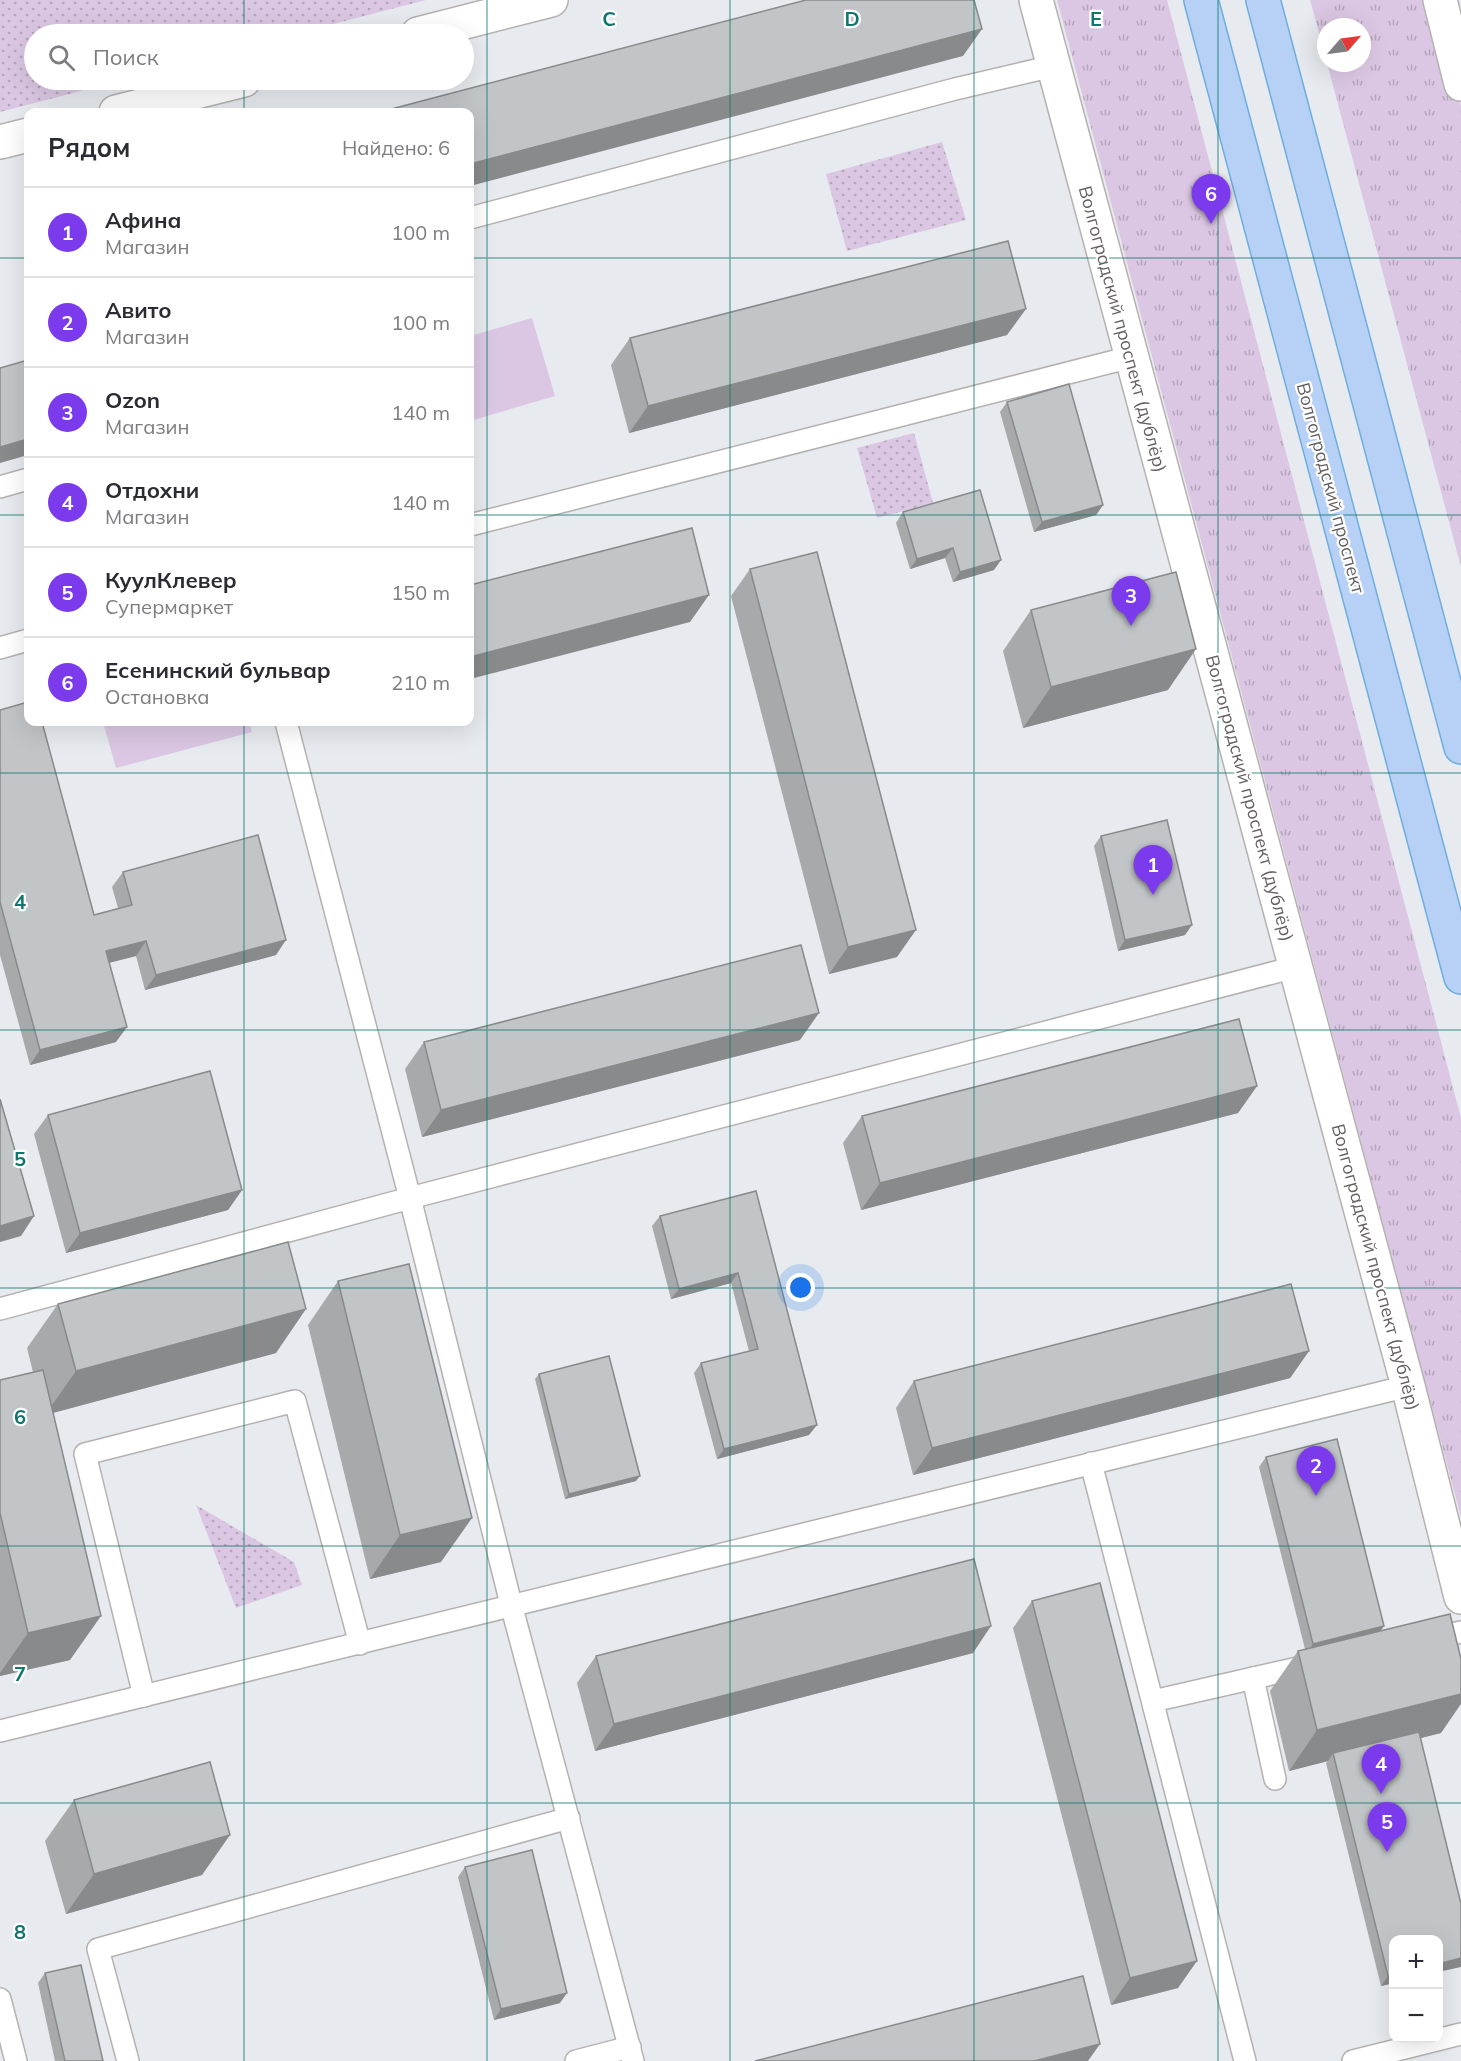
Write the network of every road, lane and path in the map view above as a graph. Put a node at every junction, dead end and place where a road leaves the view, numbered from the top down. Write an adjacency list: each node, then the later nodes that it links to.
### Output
1 (551, 0): 6 (street)
2 (1036, 0): 7 (street, Волгоградский проспект (дублёр))
3 (1201, 0): 23 (main road, Волгоградский проспект)
4 (1263, 0): 21 (main road)
5 (1440, 0): 8 (street)
6 (457, 24)
7 (1053, 66): 13 (lane); 14 (street, Волгоградский проспект (дублёр))
8 (1459, 68)
9 (206, 90): 10 (street)
10 (136, 108)
11 (24, 136): 12 (street)
12 (0, 142)
13 (474, 217)
14 (1131, 357): 17 (lane); 22 (street, Волгоградский проспект (дублёр))
15 (24, 480): 16 (lane)
16 (0, 487)
17 (474, 524)
18 (24, 641): 19 (lane)
19 (0, 648)
20 (287, 726): 24 (lane)
21 (1461, 747)
22 (1295, 968): 24 (lane); 26 (street, Волгоградский проспект (дублёр))
23 (1461, 977)
24 (410, 1198): 25 (lane); 29 (lane)
25 (0, 1309)
26 (1408, 1386): 27 (lane); 28 (street, Волгоградский проспект (дублёр))
27 (1091, 1463): 29 (lane); 36 (lane)
28 (1461, 1597)
29 (512, 1608): 31 (lane); 39 (lane)
30 (1461, 1632): 32 (lane)
31 (360, 1644): 35 (lane); 35 (lane)
32 (1403, 1645)
33 (1334, 1660): 34 (lane)
34 (1253, 1678): 36 (lane); 38 (lane)
35 (144, 1696): 37 (lane)
36 (1153, 1701): 46 (lane)
37 (0, 1731)
38 (1275, 1779)
39 (569, 1818): 42 (lane); 44 (lane)
40 (0, 1999): 43 (lane)
41 (1461, 2034): 47 (lane)
42 (632, 2054): 45 (lane)
43 (16, 2061)
44 (128, 2061)
45 (576, 2061)
46 (1245, 2061)
47 (1353, 2061)

